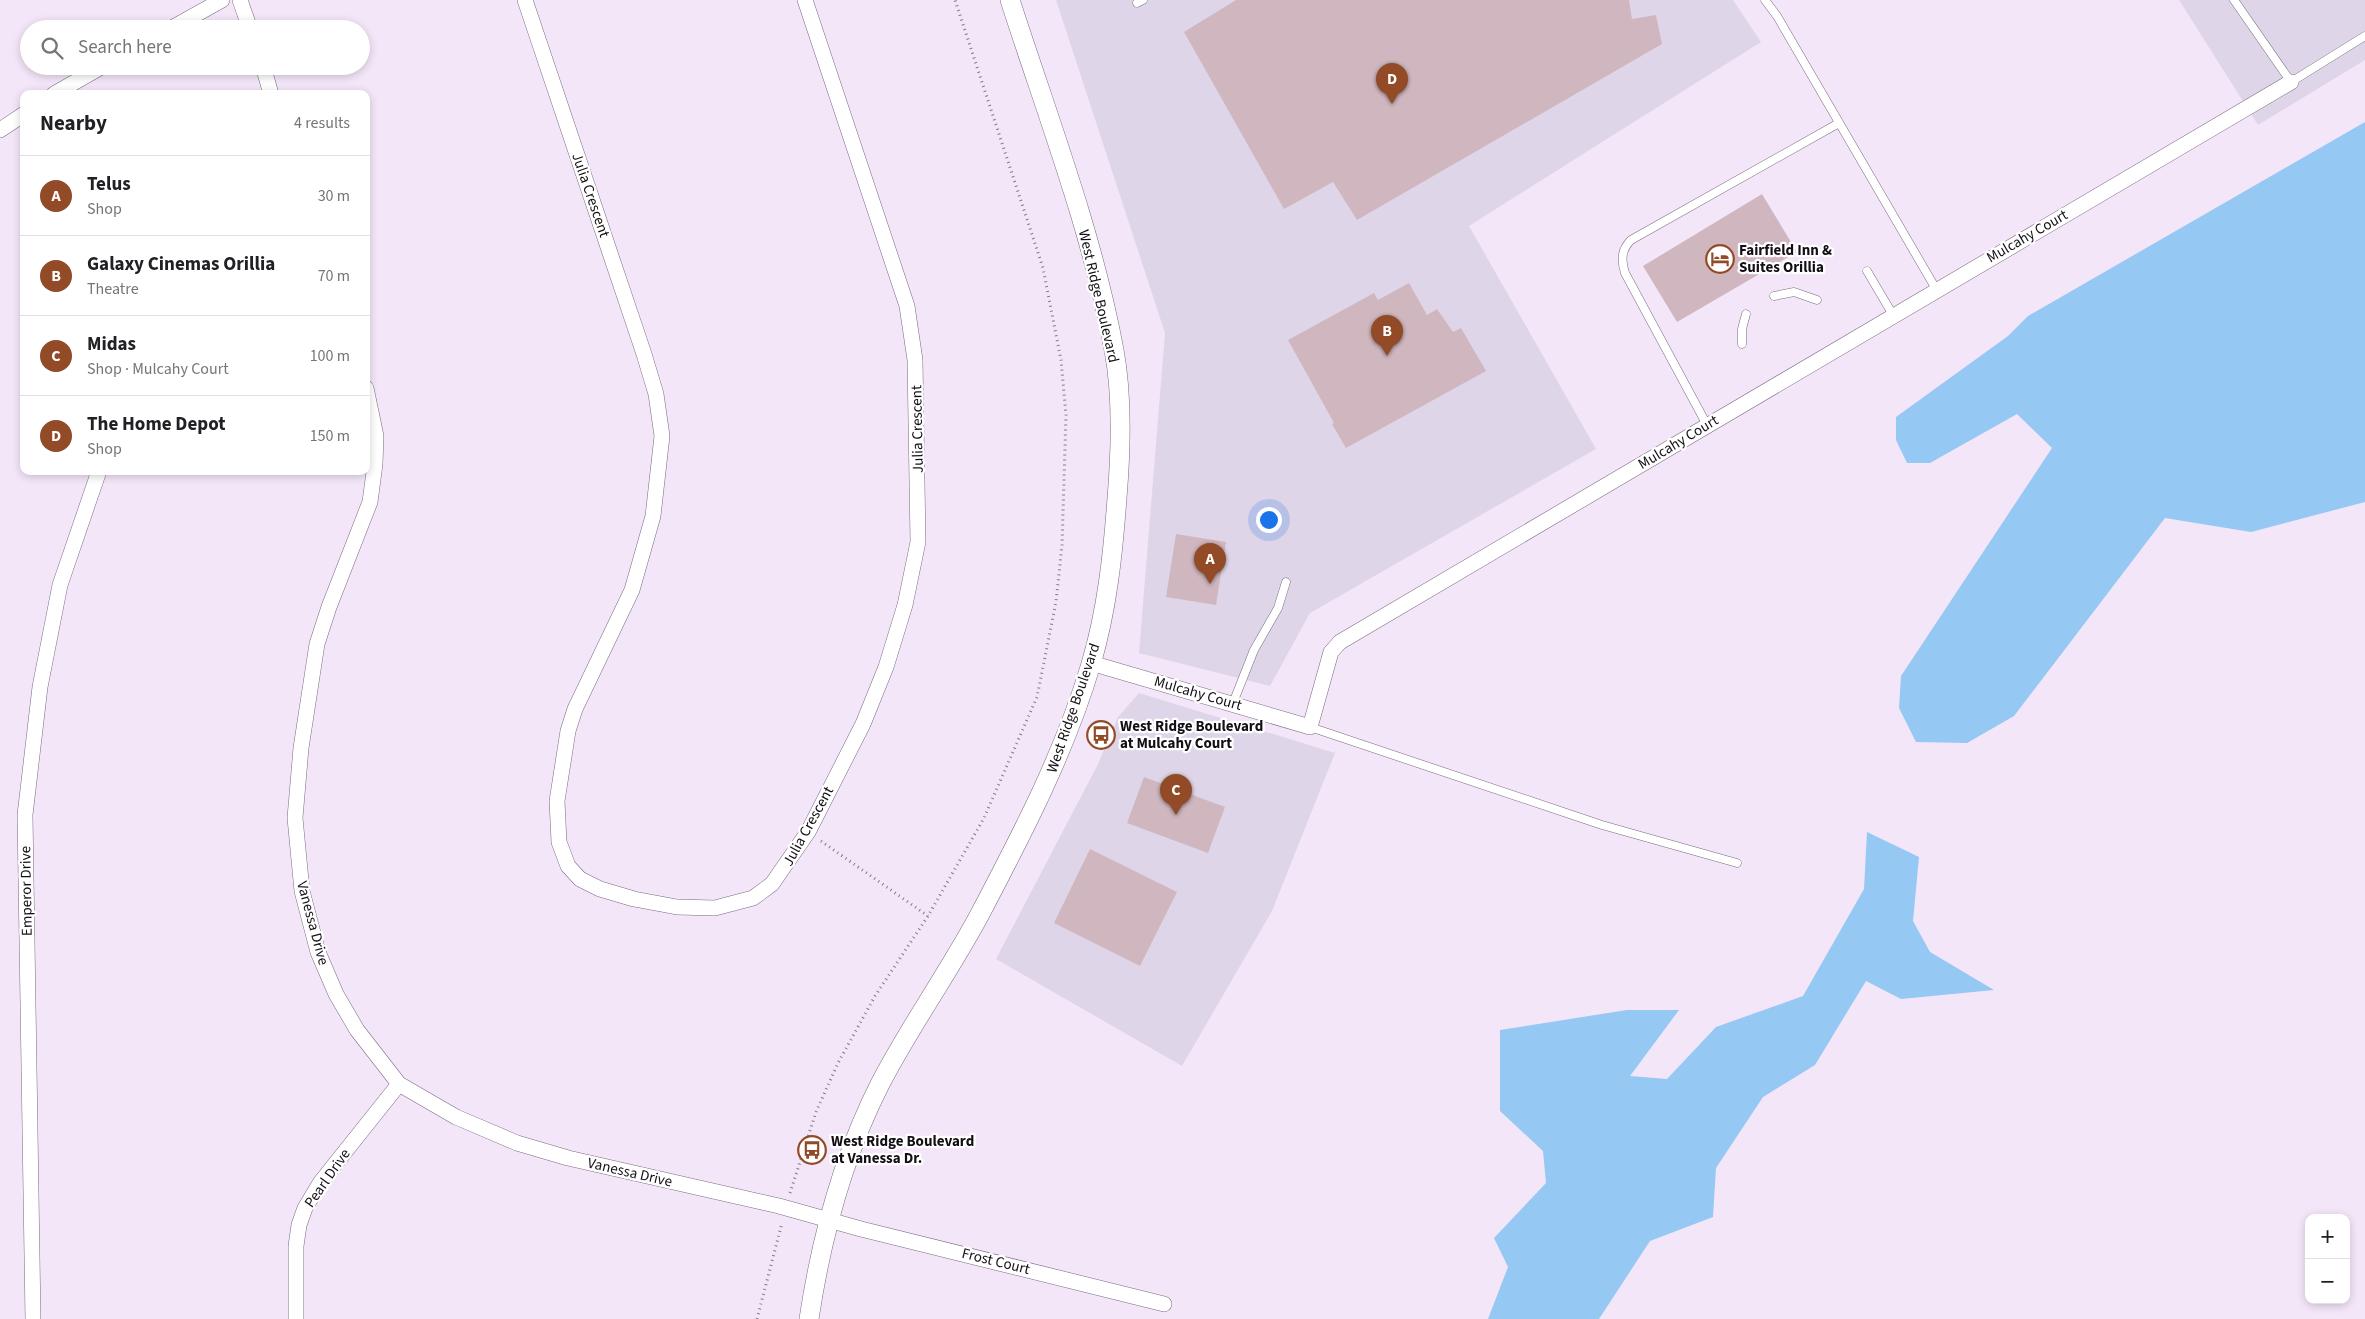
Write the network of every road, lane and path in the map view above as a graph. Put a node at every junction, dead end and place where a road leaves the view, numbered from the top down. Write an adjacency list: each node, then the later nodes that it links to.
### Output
1 (222, 0): 9 (street)
2 (240, 0): 10 (street)
3 (525, 0): 34 (street, Julia Crescent)
4 (805, 0): 34 (street, Julia Crescent)
5 (955, 0): 36 (path)
6 (1010, 0): 31 (street, West Ridge Boulevard)
7 (1765, 0): 18 (lane)
8 (2234, 0): 14 (lane)
9 (186, 20)
10 (247, 20)
11 (2365, 36): 14 (lane)
12 (87, 75): 15 (street)
13 (265, 75): 16 (street)
14 (2291, 82): 21 (street, Mulcahy Court)
15 (61, 90)
16 (270, 90)
17 (20, 117): 19 (street)
18 (1839, 123): 21 (lane); 28 (lane)
19 (0, 130)
20 (1867, 272): 25 (lane)
21 (1936, 289): 25 (street, Mulcahy Court)
22 (1774, 296): 23 (lane)
23 (1818, 300)
24 (1746, 314): 26 (lane)
25 (1893, 314): 28 (street, Mulcahy Court)
26 (1742, 344)
27 (370, 407): 37 (street, Vanessa Drive)
28 (1707, 425): 33 (street, Mulcahy Court)
29 (98, 475): 41 (street, Emperor Drive)
30 (1286, 582): 32 (lane)
31 (1091, 663): 32 (street, Mulcahy Court); 39 (street, West Ridge Boulevard)
32 (1233, 703): 33 (street, Mulcahy Court)
33 (1310, 727): 35 (lane)
34 (808, 832): 36 (path)
35 (1737, 863)
36 (928, 916): 38 (path)
37 (399, 1084): 38 (street, Vanessa Drive); 42 (street, Pearl Drive)
38 (786, 1209): 39 (street, Vanessa Drive); 43 (path)
39 (829, 1220): 40 (street, Frost Court); 44 (street, West Ridge Boulevard)
40 (1164, 1304)
41 (33, 1319)
42 (296, 1319)
43 (757, 1319)
44 (809, 1319)

